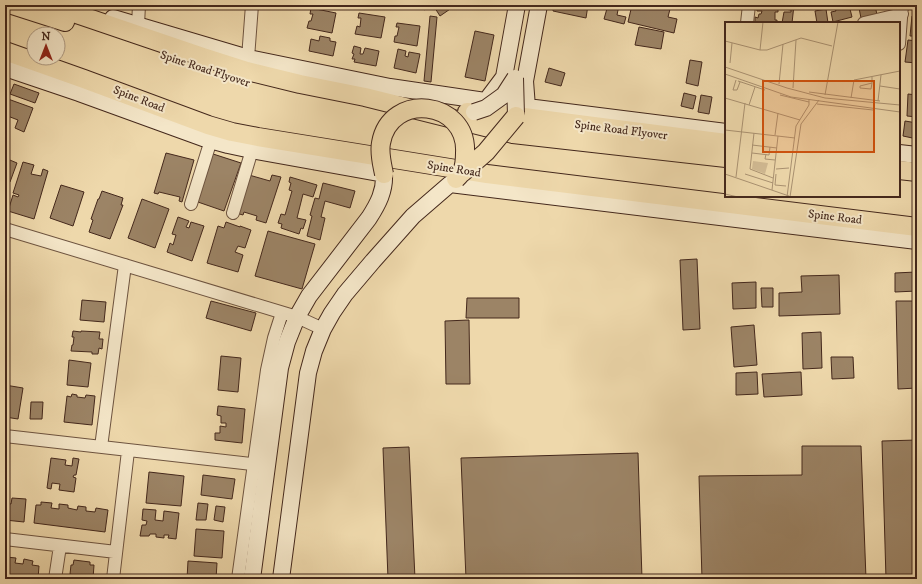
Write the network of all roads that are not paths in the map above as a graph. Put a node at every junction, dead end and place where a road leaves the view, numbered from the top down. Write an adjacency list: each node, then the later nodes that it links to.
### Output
1 (12, 5): 22 (main road, Spine Road Flyover)
2 (50, 5): 16 (main road)
3 (76, 5): 13 (street)
4 (139, 5): 13 (street)
5 (252, 5): 16 (street)
6 (517, 5): 19 (street)
7 (529, 5): 18 (street)
8 (540, 5): 21 (street)
9 (749, 5): 11 (street)
10 (902, 10): 12 (street); 14 (street)
11 (747, 22)
12 (867, 22)
13 (138, 25): 16 (street)
14 (900, 33)
15 (5, 51): 36 (main road, Spine Road)
16 (247, 64): 19 (street); 29 (main road)
17 (5, 68): 24 (street, Spine Road)
18 (515, 78): 19 (street, bridge); 21 (street, bridge)
19 (480, 106): 20 (main road, Spine Road Flyover, bridge); 21 (main road, Spine Road Flyover, bridge)
20 (433, 109): 22 (main road, Spine Road Flyover, bridge); 33 (main road, Spine Road Flyover, bridge)
21 (521, 112): 23 (street); 25 (main road, Spine Road Flyover); 33 (main road, bridge)
22 (402, 113): 32 (main road, Spine Road Flyover, bridge)
23 (725, 132)
24 (211, 140): 26 (street, Spine Road); 34 (street)
25 (725, 142)
26 (252, 150): 32 (street, Spine Road); 35 (street)
27 (900, 153): 28 (street)
28 (917, 155)
29 (725, 158)
30 (900, 170): 31 (main road)
31 (917, 172)
32 (384, 174): 40 (street)
33 (456, 178): 38 (street, Spine Road); 41 (street)
34 (192, 204)
35 (233, 213)
36 (917, 227)
37 (5, 229): 39 (street)
38 (917, 241)
39 (125, 265): 40 (street); 43 (street)
40 (290, 315): 41 (street); 45 (street)
41 (323, 329): 53 (street)
42 (5, 436): 43 (street)
43 (102, 447): 44 (street)
44 (128, 451): 45 (street); 48 (street)
45 (260, 466): 51 (street); 52 (street)
46 (5, 539): 47 (street)
47 (60, 546): 48 (street); 49 (street)
48 (116, 552): 50 (street)
49 (55, 579)
50 (113, 579)
51 (238, 579)
52 (252, 579)
53 (281, 579)

